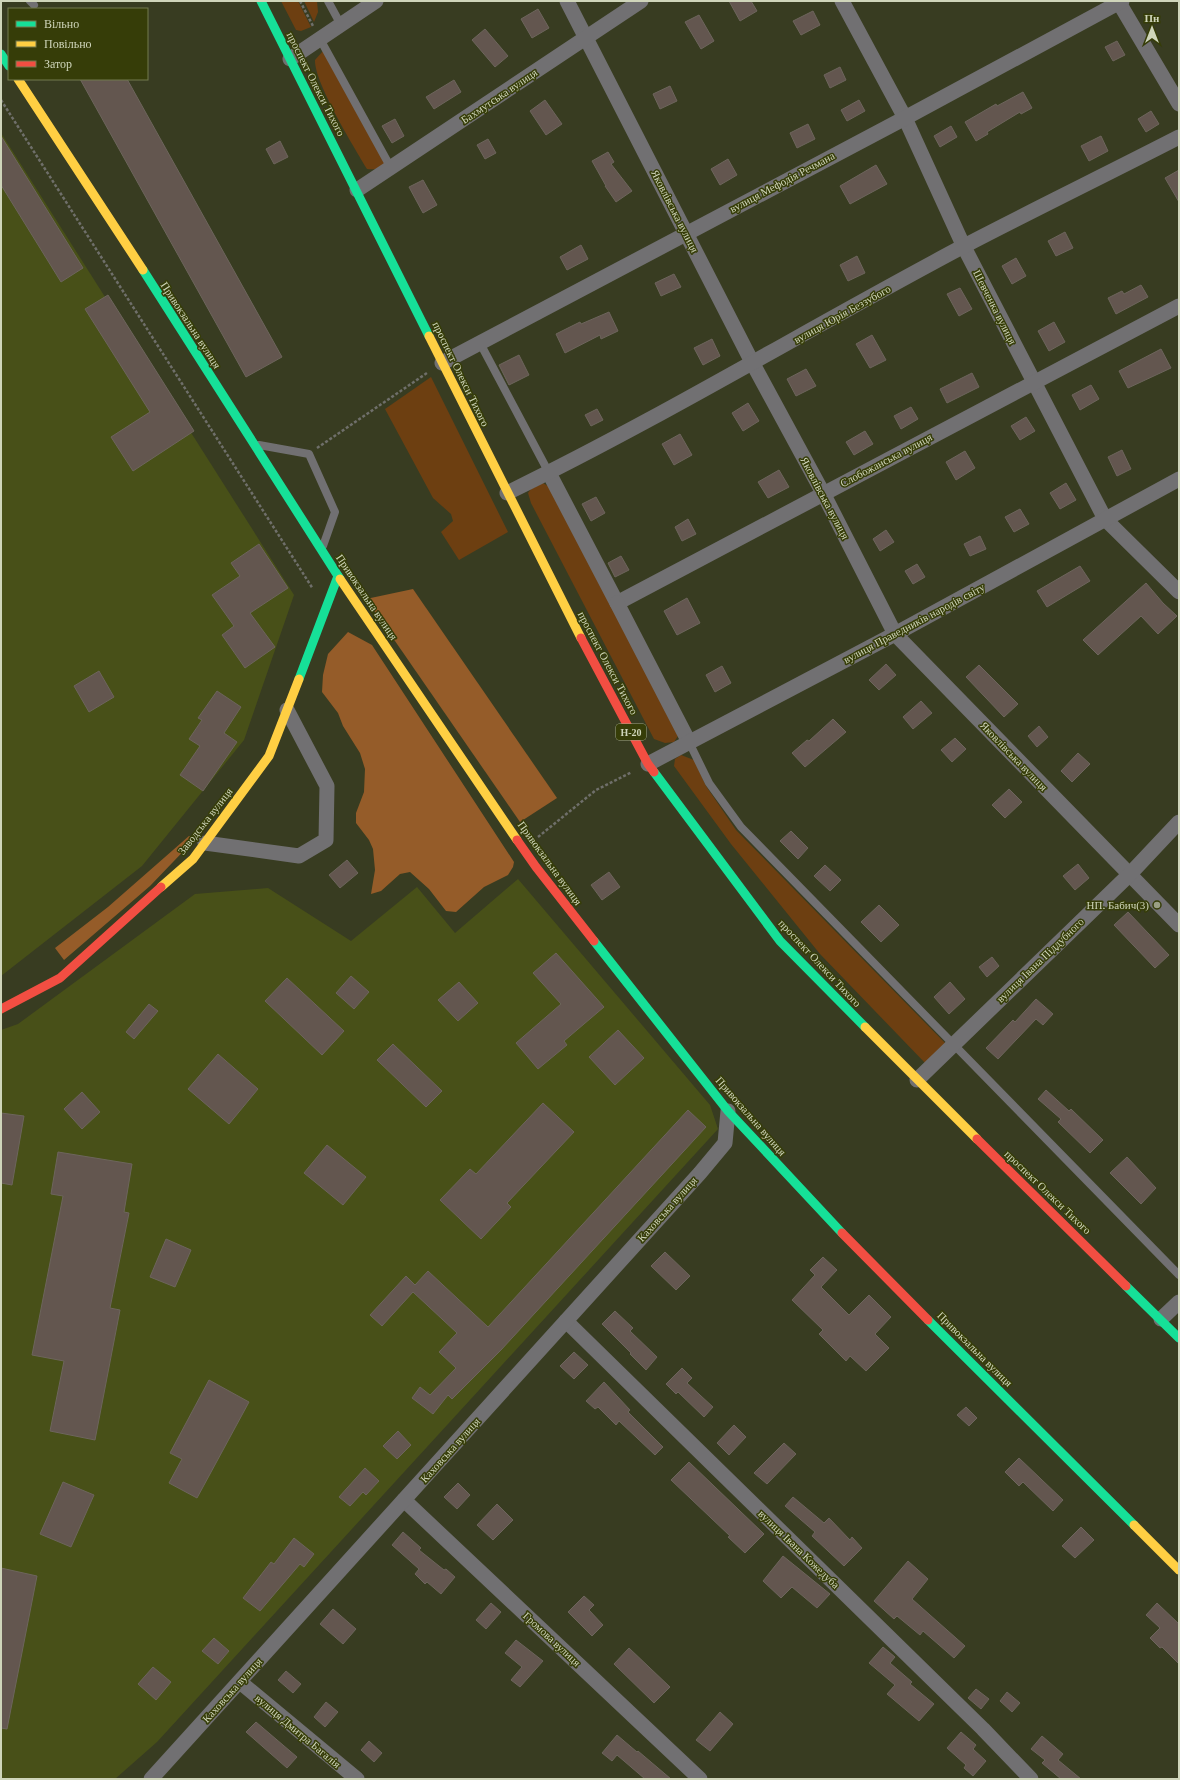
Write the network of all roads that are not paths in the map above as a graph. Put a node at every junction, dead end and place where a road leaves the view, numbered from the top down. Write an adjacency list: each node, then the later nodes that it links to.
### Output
1 (261, 1): 12 (street, проспект Олекси Тихого / Н-20)
2 (328, 1): 8 (lane)
3 (376, 1): 8 (street)
4 (567, 1): 9 (street, Яковлівська вулиця)
5 (641, 1): 9 (street, Бахмутська вулиця)
6 (842, 1): 16 (street, Шевченка вулиця)
7 (1120, 2): 15 (street); 16 (street, вулиця Мефодія Речмана)
8 (341, 25): 10 (street)
9 (586, 38): 18 (street, Бахмутська вулиця); 20 (street, Яковлівська вулиця)
10 (320, 39): 12 (street); 18 (lane)
11 (1, 54): 13 (street)
12 (290, 59): 19 (street, проспект Олекси Тихого / Н-20)
13 (8, 64)
14 (19, 80): 27 (street, Привокзальна вулиця)
15 (1179, 104)
16 (905, 118): 20 (street, вулиця Мефодія Речмана); 21 (street, Шевченка вулиця)
17 (1179, 137): 21 (street, вулиця Юрія Беззубого)
18 (391, 168): 19 (street, Бахмутська вулиця)
19 (357, 190): 24 (street, проспект Олекси Тихого / Н-20)
20 (686, 233): 23 (street, вулиця Мефодія Речмана); 25 (street, Яковлівська вулиця)
21 (964, 246): 25 (street, вулиця Юрія Беззубого); 26 (street, Шевченка вулиця)
22 (1179, 306): 26 (street, Слобожанська вулиця)
23 (480, 343): 24 (street, вулиця Мефодія Речмана); 28 (lane)
24 (442, 363): 30 (street, проспект Олекси Тихого / Н-20)
25 (752, 364): 28 (street, вулиця Юрія Беззубого); 31 (street, Яковлівська вулиця)
26 (1035, 383): 31 (street, Слобожанська вулиця); 32 (street, Шевченка вулиця)
27 (253, 444): 33 (street, Привокзальна вулиця); 33 (lane)
28 (549, 473): 30 (street, вулиця Юрія Беззубого); 36 (street)
29 (1179, 479): 32 (street, вулиця Праведників народів світу)
30 (507, 493): 40 (street, проспект Олекси Тихого / Н-20)
31 (823, 493): 36 (street, Слобожанська вулиця); 37 (street, Яковлівська вулиця)
32 (1105, 519): 35 (street, Шевченка вулиця); 37 (street, вулиця Праведників народів світу)
33 (321, 551): 34 (street, Привокзальна вулиця)
34 (338, 576): 38 (street, Заводська вулиця); 48 (street, Привокзальна вулиця)
35 (1179, 592)
36 (617, 603): 39 (street)
37 (895, 634): 39 (street, вулиця Праведників народів світу); 43 (street, Яковлівська вулиця)
38 (287, 710): 42 (street, Заводська вулиця); 42 (street)
39 (689, 742): 40 (street, вулиця Праведників народів світу); 46 (lane)
40 (648, 764): 47 (street, проспект Олекси Тихого / Н-20)
41 (1179, 822): 43 (street, вулиця Івана Піддубного)
42 (205, 842): 45 (street, Заводська вулиця)
43 (1130, 874): 44 (street, Яковлівська вулиця); 46 (street, вулиця Івана Піддубного)
44 (1179, 925)
45 (1, 1009)
46 (953, 1045): 47 (street, вулиця Івана Піддубного); 49 (lane)
47 (917, 1080): 51 (street, проспект Олекси Тихого / Н-20)
48 (728, 1111): 52 (street, Каховська вулиця); 55 (street, Привокзальна вулиця)
49 (1179, 1275)
50 (1179, 1302): 51 (street)
51 (1161, 1319): 53 (street, проспект Олекси Тихого / Н-20)
52 (566, 1321): 54 (street, Каховська вулиця); 60 (street, вулиця Івана Кожедуба)
53 (1179, 1338)
54 (404, 1500): 56 (street, Каховська вулиця); 59 (street, Громова вулиця)
55 (1179, 1570)
56 (240, 1682): 57 (street, Каховська вулиця); 58 (street, вулиця Дмитра Багалія)
57 (151, 1779)
58 (357, 1779)
59 (700, 1779)
60 (1031, 1779)

